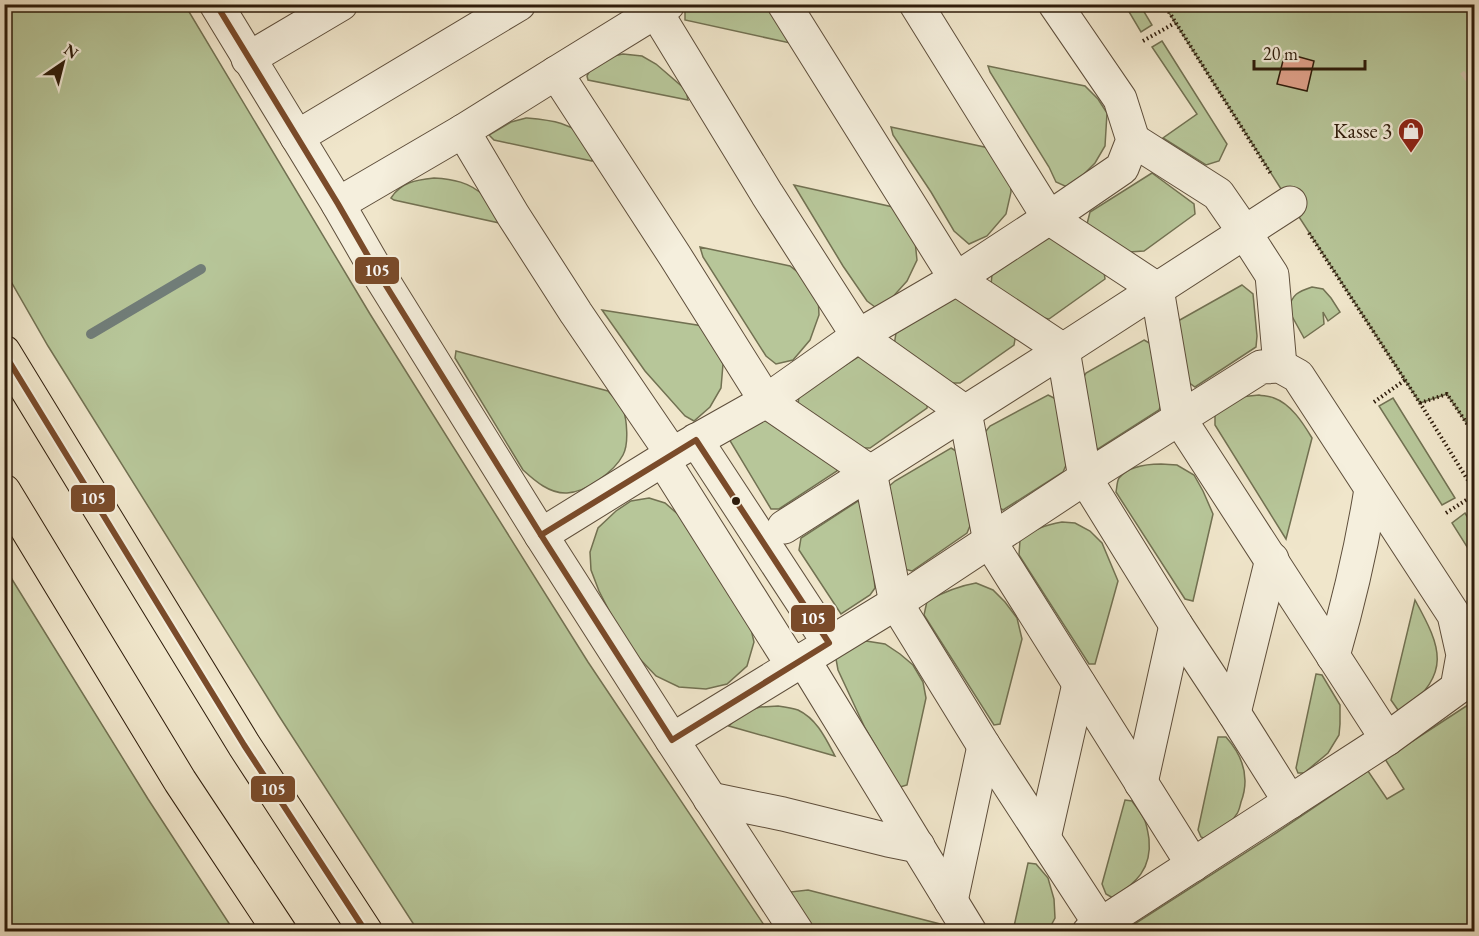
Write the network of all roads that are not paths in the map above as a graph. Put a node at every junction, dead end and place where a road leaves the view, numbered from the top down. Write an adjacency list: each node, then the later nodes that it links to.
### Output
1 (216, 4): 8 (street)
2 (341, 4): 8 (street)
3 (519, 4): 11 (street)
4 (784, 4): 17 (street)
5 (916, 4): 15 (street)
6 (1055, 4): 12 (street)
7 (662, 8): 9 (street); 19 (street)
8 (248, 59): 11 (street)
9 (556, 73): 10 (street); 23 (street)
10 (463, 131): 14 (street); 26 (street)
11 (297, 136): 14 (street)
12 (1133, 140): 15 (street); 16 (street)
13 (1290, 203): 16 (street)
14 (338, 204): 32 (street)
15 (1049, 218): 17 (street); 18 (street)
16 (1245, 233): 18 (street); 22 (street)
17 (956, 279): 19 (street); 20 (street)
18 (1157, 289): 20 (street); 25 (street)
19 (858, 336): 23 (street); 24 (street)
20 (1063, 350): 24 (street); 28 (street)
21 (4, 352): 53 (highway)
22 (1280, 366): 25 (street); 29 (street)
23 (766, 401): 26 (street); 27 (street)
24 (965, 412): 27 (street); 33 (street)
25 (1179, 418): 28 (street); 34 (street)
26 (677, 451): 32 (street); 37 (street); 37 (street)
27 (870, 472): 31 (street); 35 (street)
28 (1085, 478): 33 (street); 36 (street)
29 (1371, 489): 38 (street); 41 (street)
30 (4, 490): 52 (highway)
31 (784, 527)
32 (541, 535): 42 (street)
33 (990, 542): 35 (street); 39 (street)
34 (1272, 559): 38 (street); 40 (street)
35 (896, 603): 37 (street); 43 (street)
36 (1176, 625): 40 (street); 44 (street)
37 (808, 656): 42 (street); 48 (street)
38 (1333, 656): 41 (street)
39 (1079, 684): 44 (street); 47 (street)
40 (1234, 713): 46 (street)
41 (1387, 739): 46 (street)
42 (672, 740): 45 (street)
43 (984, 746): 47 (street); 50 (street)
44 (1141, 783): 49 (street)
45 (710, 799): 48 (street); 54 (street)
46 (1290, 802): 49 (street)
47 (1044, 838): 51 (street)
48 (918, 846): 50 (street)
49 (1193, 865): 51 (street)
50 (951, 901): 55 (street)
51 (1094, 928)
52 (280, 932)
53 (366, 932)
54 (797, 932)
55 (970, 932)

